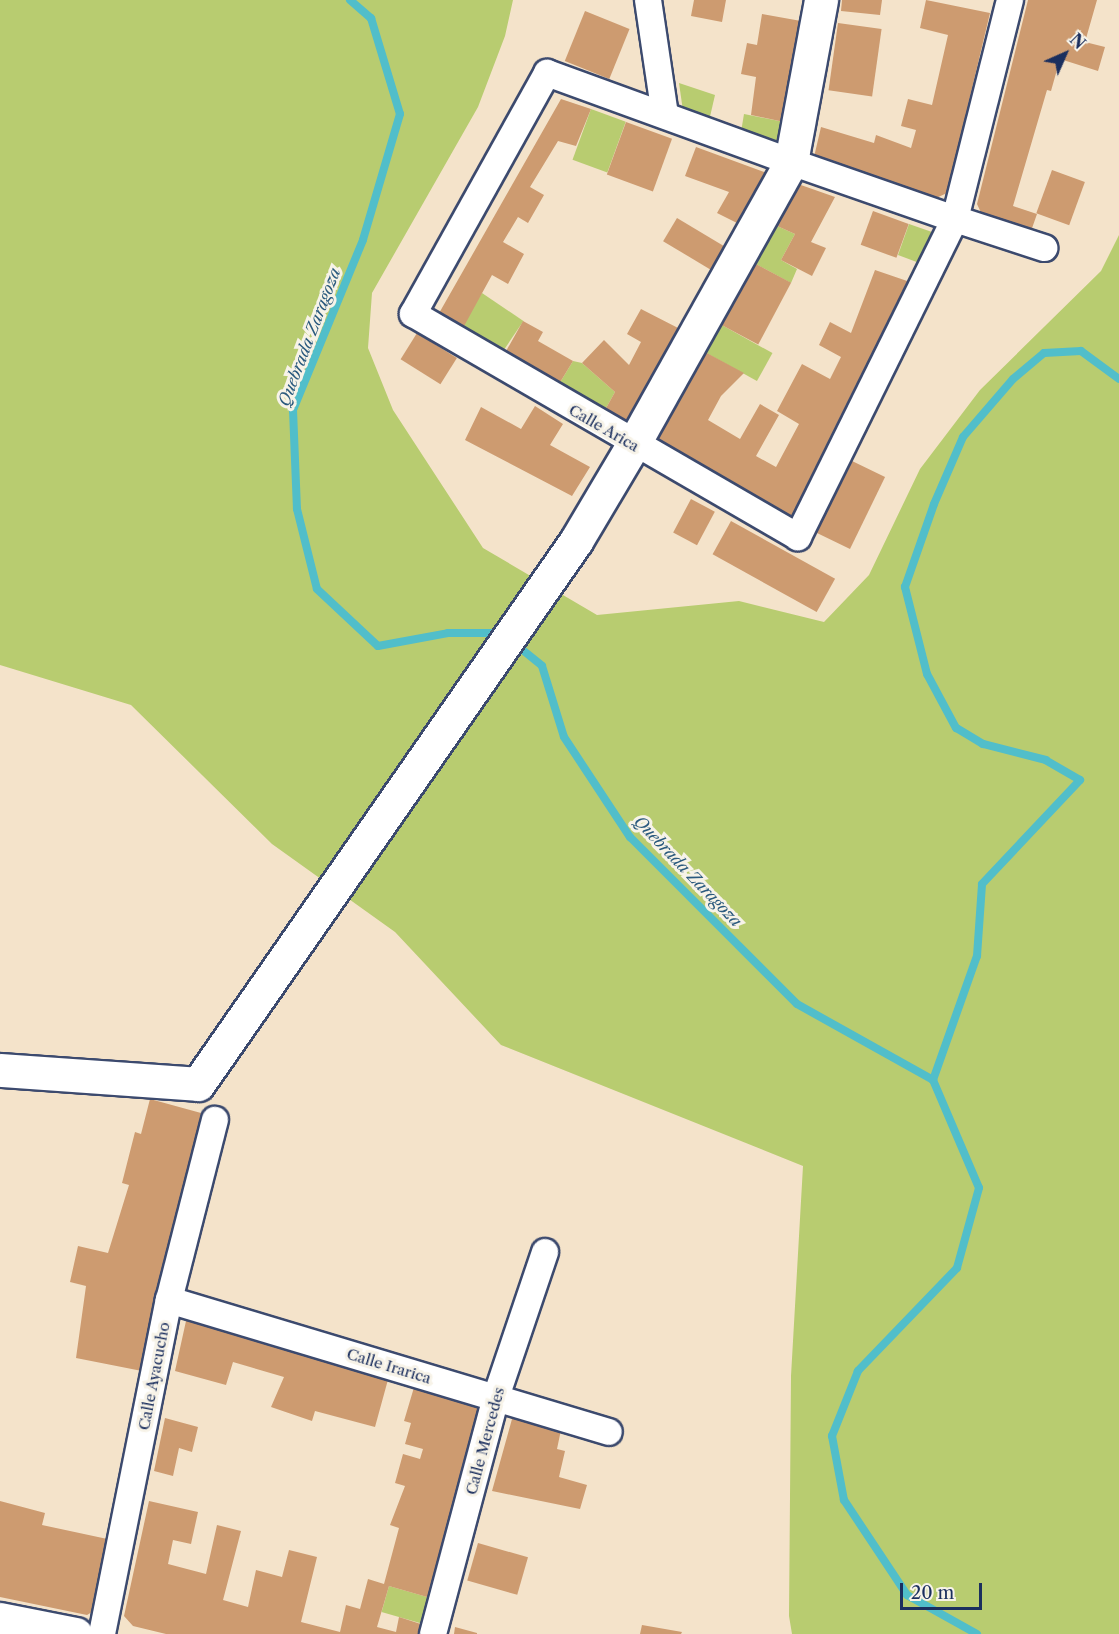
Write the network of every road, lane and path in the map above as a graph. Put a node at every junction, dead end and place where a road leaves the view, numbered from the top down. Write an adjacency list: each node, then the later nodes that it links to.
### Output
1 (648, 0): 4 (street)
2 (821, 0): 5 (street)
3 (1010, 0): 6 (street)
4 (665, 115): 5 (street); 8 (street, Calle Arica)
5 (791, 162): 6 (street); 8 (street)
6 (955, 219): 7 (street); 8 (street, Calle Arica)
7 (1044, 248)
8 (633, 445): 9 (street)
9 (0, 1070)
10 (215, 1120): 12 (street, Calle Ayacucho)
11 (545, 1251): 13 (street, Calle Mercedes)
12 (169, 1300): 13 (street, Calle Irarica); 17 (street, Calle Ayacucho)
13 (496, 1397): 14 (street, Calle Irarica); 18 (street, Calle Mercedes)
14 (609, 1432)
15 (0, 1619): 16 (street)
16 (76, 1634)
17 (102, 1634)
18 (433, 1634)

